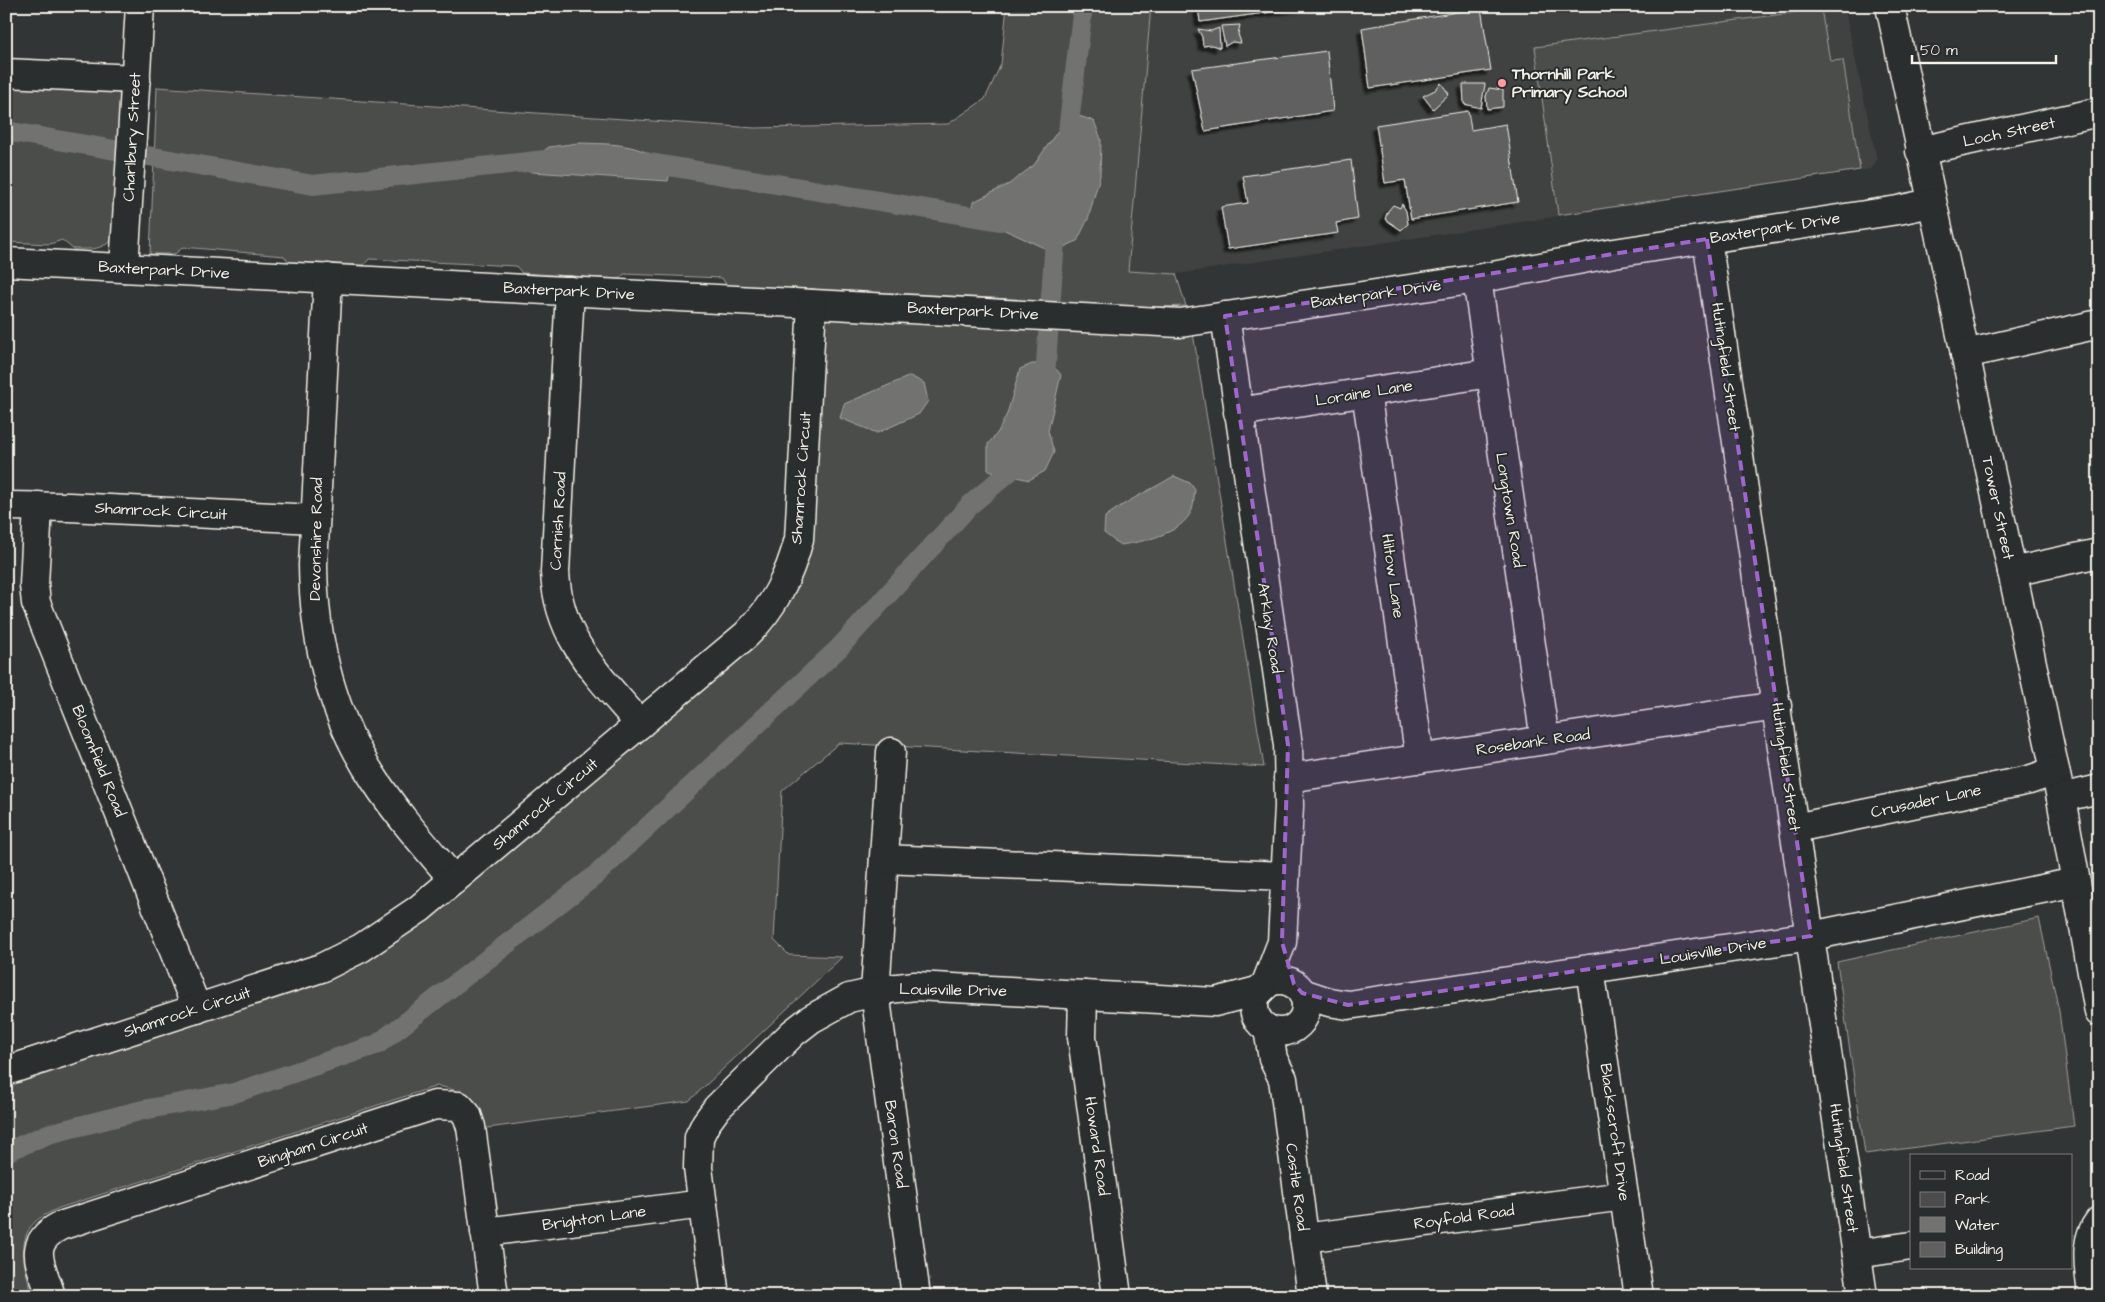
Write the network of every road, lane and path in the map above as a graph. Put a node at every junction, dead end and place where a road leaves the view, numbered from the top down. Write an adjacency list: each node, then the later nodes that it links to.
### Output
1 (140, 6): 4 (street, Charlbury Street)
2 (1890, 6): 6 (street, Tower Street)
3 (6, 73): 4 (street)
4 (136, 79): 10 (street, Charlbury Street)
5 (2099, 112): 6 (street, Loch Street)
6 (1920, 151): 7 (street, Tower Street)
7 (1931, 203): 8 (street, Baxterpark Drive); 17 (street, Tower Street)
8 (1708, 239): 12 (street, Baxterpark Drive); 26 (street, Hutingfield Street)
9 (6, 262): 10 (street, Baxterpark Drive)
10 (124, 268): 11 (street, Baxterpark Drive)
11 (328, 278): 13 (street, Baxterpark Drive); 23 (street, Devonshire Road)
12 (1477, 279): 15 (street, Baxterpark Drive); 18 (street, Longtown Road)
13 (570, 291): 14 (street, Baxterpark Drive); 27 (street, Cornish Road)
14 (812, 304): 15 (street, Baxterpark Drive); 27 (street, Shamrock Circuit)
15 (1225, 316): 20 (street, Arklay Road)
16 (2099, 324): 17 (street)
17 (1965, 354): 25 (street, Tower Street)
18 (1490, 373): 19 (street, Loraine Lane); 28 (street, Longtown Road)
19 (1366, 392): 20 (street, Loraine Lane); 30 (street, Hiltow Lane)
20 (1238, 412): 32 (street, Arklay Road)
21 (6, 506): 22 (street, Shamrock Circuit)
22 (38, 506): 23 (street, Shamrock Circuit); 50 (street, Bloomfield Road)
23 (315, 520): 38 (street, Devonshire Road)
24 (2099, 553): 25 (street)
25 (2012, 572): 31 (street, Tower Street)
26 (1777, 706): 28 (street, Rosebank Road); 35 (street, Hutingfield Street)
27 (640, 724): 38 (street, Shamrock Circuit)
28 (1545, 740): 30 (street, Rosebank Road)
29 (891, 752): 36 (street, Baron Road)
30 (1420, 759): 32 (street, Rosebank Road)
31 (2055, 771): 34 (street, Tower Street); 35 (street, Crusader Lane)
32 (1288, 778): 37 (street, Arklay Road)
33 (2099, 790): 34 (street)
34 (2061, 798): 39 (street, Tower Street)
35 (1795, 828): 40 (street, Hutingfield Street)
36 (884, 858): 37 (street); 45 (street, Baron Road)
37 (1285, 876): 41 (street, Arklay Road)
38 (454, 880): 50 (street, Shamrock Circuit)
39 (2076, 882): 40 (street, Louisville Drive); 47 (street, Tower Street)
40 (1811, 936): 42 (street, Louisville Drive); 61 (street, Hutingfield Street)
41 (1282, 942): 43 (street, Arklay Road); 44 (street, Arklay Road)
42 (1590, 969): 49 (street, Louisville Drive); 55 (street, Blackscroft Drive)
43 (1263, 988): 44 (street); 48 (street, Louisville Drive); 52 (street)
44 (1298, 988): 49 (street, Louisville Drive); 51 (street)
45 (875, 992): 46 (street, Louisville Drive); 56 (street, Louisville Drive); 65 (street, Baron Road)
46 (1083, 995): 48 (street, Louisville Drive); 66 (street, Howard Road)
47 (2098, 998)
48 (1215, 1002): 52 (street, Louisville Drive)
49 (1348, 1005): 51 (street, Louisville Drive)
50 (197, 1009): 53 (street, Shamrock Circuit)
51 (1298, 1025): 52 (street); 54 (street, Castle Road)
52 (1264, 1026): 54 (street, Castle Road)
53 (6, 1071)
54 (1283, 1079): 59 (street, Castle Road)
55 (1624, 1196): 59 (street, Royfold Road); 68 (street, Blackscroft Drive)
56 (703, 1204): 58 (street, Brighton Lane); 64 (street, Louisville Drive)
57 (2087, 1226): 70 (street)
58 (485, 1232): 62 (street, Bingham Circuit); 63 (street, Bingham Circuit)
59 (1304, 1238): 67 (street, Castle Road)
60 (1910, 1246): 61 (street)
61 (1857, 1254): 69 (street, Hutingfield Street)
62 (51, 1296)
63 (494, 1296)
64 (715, 1296)
65 (916, 1296)
66 (1117, 1296)
67 (1312, 1296)
68 (1639, 1296)
69 (1863, 1296)
70 (2092, 1296)

